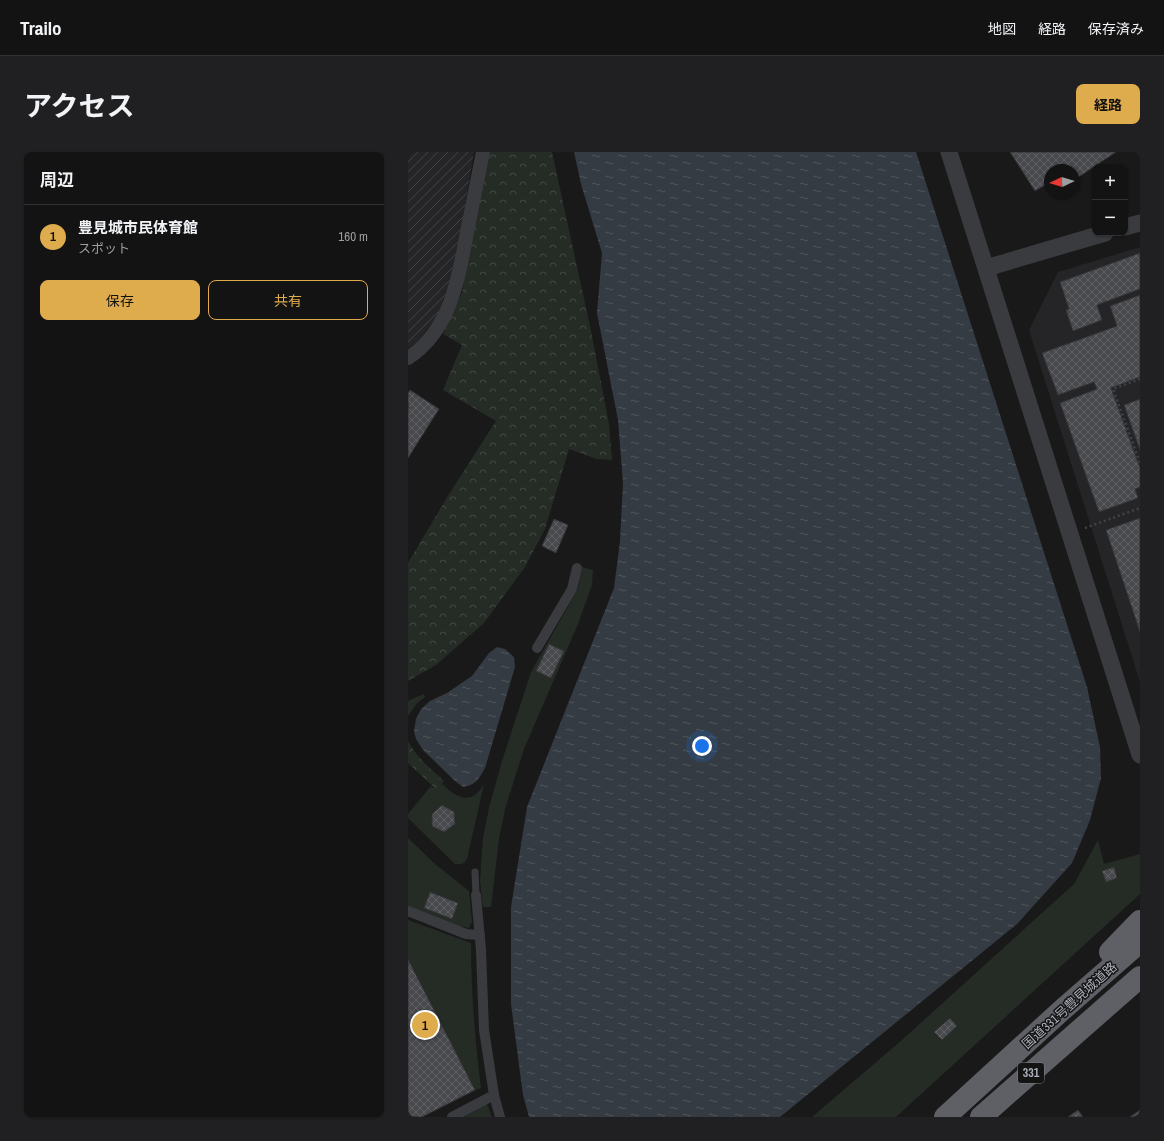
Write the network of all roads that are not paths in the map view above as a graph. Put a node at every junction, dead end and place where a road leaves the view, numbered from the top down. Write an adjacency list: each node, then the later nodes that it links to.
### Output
1 (483, 152): 7 (street)
2 (949, 152): 6 (street)
3 (1140, 223): 4 (street)
4 (1128, 226)
5 (1095, 236): 6 (street)
6 (986, 268): 10 (street)
7 (408, 358)
8 (577, 568): 9 (street)
9 (537, 648)
10 (1140, 755)
11 (475, 872): 12 (lane)
12 (476, 895): 15 (street)
13 (408, 911): 15 (street)
14 (1140, 921): 19 (highway, 331)
15 (480, 936): 21 (street)
16 (1140, 942): 19 (highway, 国道331号豊見城道路 / 331)
17 (1140, 977): 20 (highway, 国道331号豊見城道路 / 331)
18 (1140, 997): 20 (highway)
19 (1062, 1010): 24 (highway, 国道331号豊見城道路 / 331)
20 (1081, 1030): 25 (highway, 国道331号豊見城道路 / 331)
21 (494, 1095): 22 (street); 23 (street)
22 (452, 1117)
23 (500, 1117)
24 (945, 1117)
25 (981, 1117)

